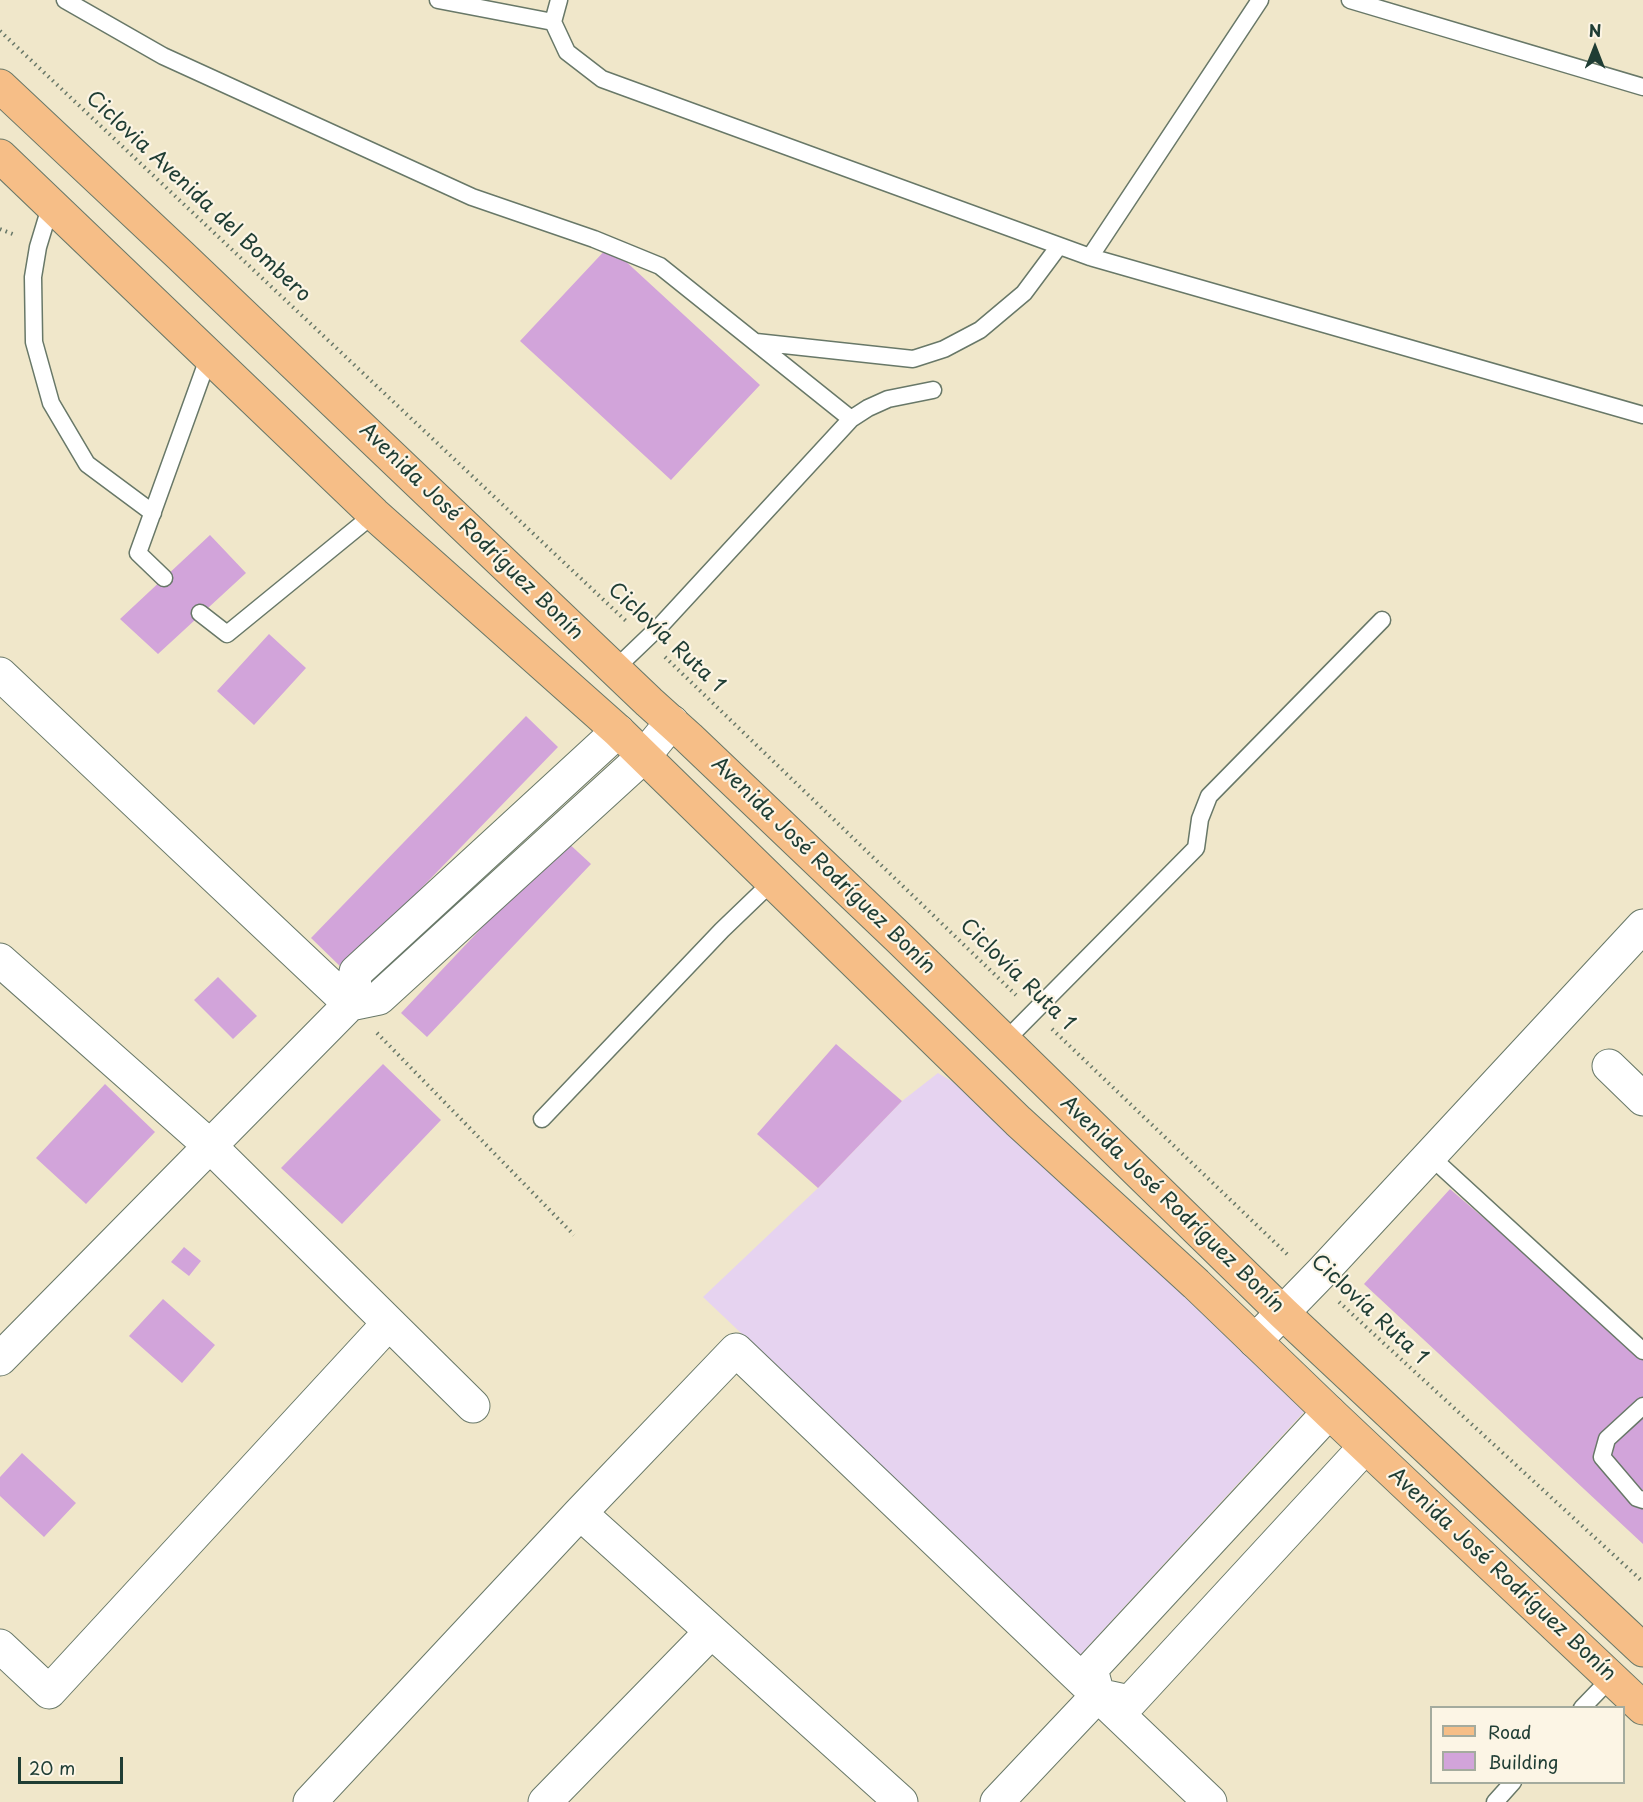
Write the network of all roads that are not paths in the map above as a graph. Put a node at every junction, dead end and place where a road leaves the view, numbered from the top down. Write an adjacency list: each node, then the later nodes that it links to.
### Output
1 (64, 0): 14 (lane)
2 (438, 0): 6 (lane)
3 (559, 0): 6 (lane)
4 (1260, 0): 13 (lane)
5 (1350, 0): 8 (lane)
6 (553, 22): 12 (lane)
7 (0, 86): 24 (main road, Avenida José Rodríguez Bonín)
8 (1643, 87)
9 (0, 156): 11 (main road, Avenida José Rodríguez Bonín)
10 (0, 179): 11 (main road)
11 (45, 198): 15 (main road, Avenida José Rodríguez Bonín); 19 (lane)
12 (1059, 246): 13 (lane); 14 (lane)
13 (1090, 257): 17 (lane)
14 (755, 342): 18 (lane)
15 (209, 356): 19 (lane); 20 (main road, Avenida José Rodríguez Bonín)
16 (933, 390): 18 (lane)
17 (1643, 415)
18 (850, 419): 24 (lane)
19 (153, 513): 21 (lane)
20 (374, 514): 22 (lane); 26 (main road, Avenida José Rodríguez Bonín)
21 (164, 578)
22 (200, 613)
23 (1382, 620): 32 (lane)
24 (615, 669): 27 (main road, Avenida José Rodríguez Bonín)
25 (0, 674): 31 (street)
26 (618, 731): 27 (main road, Avenida José Rodríguez Bonín); 31 (street)
27 (659, 738): 28 (main road, Avenida José Rodríguez Bonín); 31 (street); 32 (main road, Avenida José Rodríguez Bonín)
28 (772, 881): 35 (lane); 40 (main road, Avenida José Rodríguez Bonín)
29 (1643, 926): 37 (street)
30 (0, 960): 36 (street)
31 (350, 1004): 36 (street)
32 (1004, 1042): 38 (main road, Avenida José Rodríguez Bonín)
33 (1609, 1066): 34 (street)
34 (1643, 1099)
35 (542, 1119)
36 (210, 1146): 39 (street); 42 (street)
37 (1430, 1156): 38 (street); 41 (lane)
38 (1283, 1313): 40 (street); 53 (main road, Avenida José Rodríguez Bonín)
39 (388, 1324): 43 (street); 51 (street)
40 (1255, 1341): 45 (main road, Avenida José Rodríguez Bonín)
41 (1643, 1351)
42 (0, 1359)
43 (473, 1406)
44 (1643, 1406): 47 (lane)
45 (1329, 1412): 46 (main road, Avenida José Rodríguez Bonín); 49 (street)
46 (1365, 1447): 52 (street); 54 (main road, Avenida José Rodríguez Bonín)
47 (1643, 1500)
48 (580, 1513): 50 (street); 55 (street); 59 (street)
49 (1143, 1614): 52 (street); 55 (street)
50 (711, 1632): 60 (street); 61 (street)
51 (0, 1646)
52 (1179, 1648): 55 (street)
53 (1643, 1650)
54 (1611, 1678): 56 (lane); 57 (main road, Avenida José Rodríguez Bonín)
55 (1098, 1695): 62 (street); 63 (street)
56 (1583, 1706)
57 (1643, 1708)
58 (1511, 1784): 64 (lane)
59 (310, 1802)
60 (545, 1802)
61 (901, 1802)
62 (997, 1802)
63 (1210, 1802)
64 (1495, 1802)

